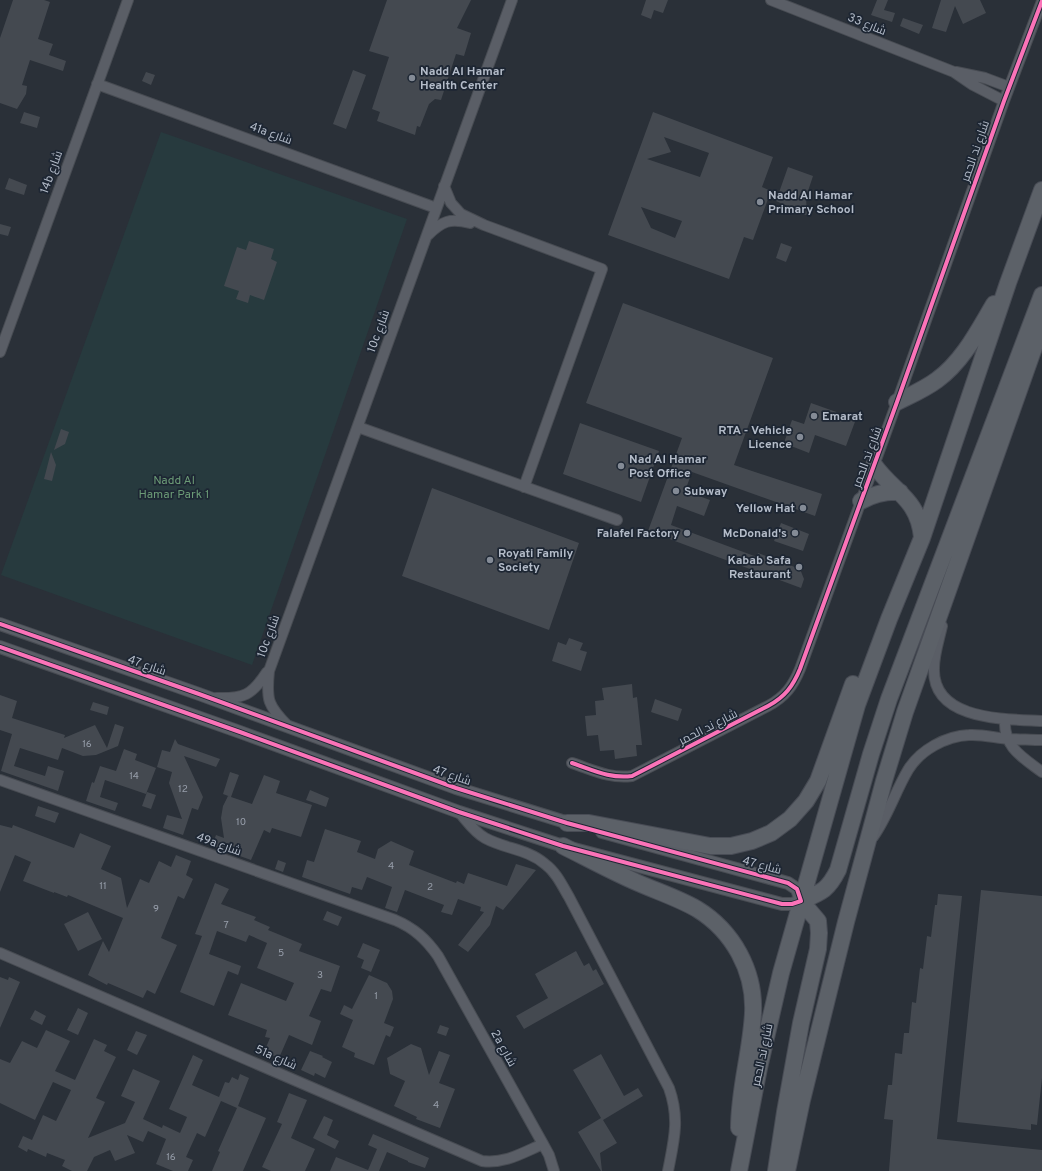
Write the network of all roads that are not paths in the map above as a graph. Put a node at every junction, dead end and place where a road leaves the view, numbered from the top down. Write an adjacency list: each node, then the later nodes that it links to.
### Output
1 (128, 0): 6 (street, 14b شارع)
2 (512, 0): 9 (street, 10c شارع)
3 (771, 0): 5 (street, شارع 33)
4 (1042, 1): 7 (street, شارع ند الحمر)
5 (954, 72): 7 (street, شارع 33); 8 (street, شارع 33)
6 (97, 84): 11 (street, 41a شارع); 17 (street, 14b شارع)
7 (1009, 87): 8 (street, شارع ند الحمر)
8 (1004, 100): 18 (street, شارع ند الحمر)
9 (444, 186): 11 (street, 10c شارع); 12 (street)
10 (1042, 190): 14 (main road, شارع ند الحمر)
11 (436, 208): 13 (street, 10c شارع)
12 (484, 225): 13 (street); 21 (street)
13 (425, 238): 19 (street, 10c شارع)
14 (1008, 283): 18 (main road); 25 (main road, شارع ند الحمر)
15 (1042, 295): 44 (main road)
16 (1042, 325): 26 (main road)
17 (0, 352)
18 (897, 402): 20 (street, شارع ند الحمر)
19 (358, 427): 21 (street); 30 (street, 10c شارع)
20 (874, 465): 22 (main road); 23 (street, شارع ند الحمر)
21 (524, 487): 24 (street)
22 (900, 492): 23 (main road); 25 (main road)
23 (861, 501): 37 (street, شارع ند الحمر)
24 (617, 520)
25 (922, 538): 27 (main road, شارع ند الحمر)
26 (959, 557): 32 (street); 42 (main road)
27 (888, 619): 41 (main road); 44 (main road, شارع ند الحمر)
28 (0, 624): 31 (street, شارع 47)
29 (0, 648): 40 (street)
30 (269, 671): 31 (street, 10c شارع); 34 (street, 10c شارع)
31 (209, 697): 34 (street, شارع 47)
32 (1005, 719): 33 (street); 35 (street)
33 (1042, 721)
34 (288, 726): 41 (street, شارع 47)
35 (1008, 739): 36 (street); 38 (street); 42 (street)
36 (1042, 740)
37 (572, 763)
38 (1042, 772)
39 (0, 780): 45 (street, 49a شارع)
40 (459, 812): 43 (street); 50 (street)
41 (567, 823): 44 (street, شارع 47)
42 (866, 845): 52 (main road)
43 (563, 846): 44 (street); 48 (main road)
44 (801, 901): 48 (main road, شارع ند الحمر); 51 (main road)
45 (426, 940): 47 (street, 2a شارع)
46 (0, 953): 47 (street, 51a شارع)
47 (543, 1144): 49 (street, 2a شارع)
48 (739, 1167)
49 (554, 1171)
50 (668, 1171)
51 (776, 1171)
52 (787, 1171)

